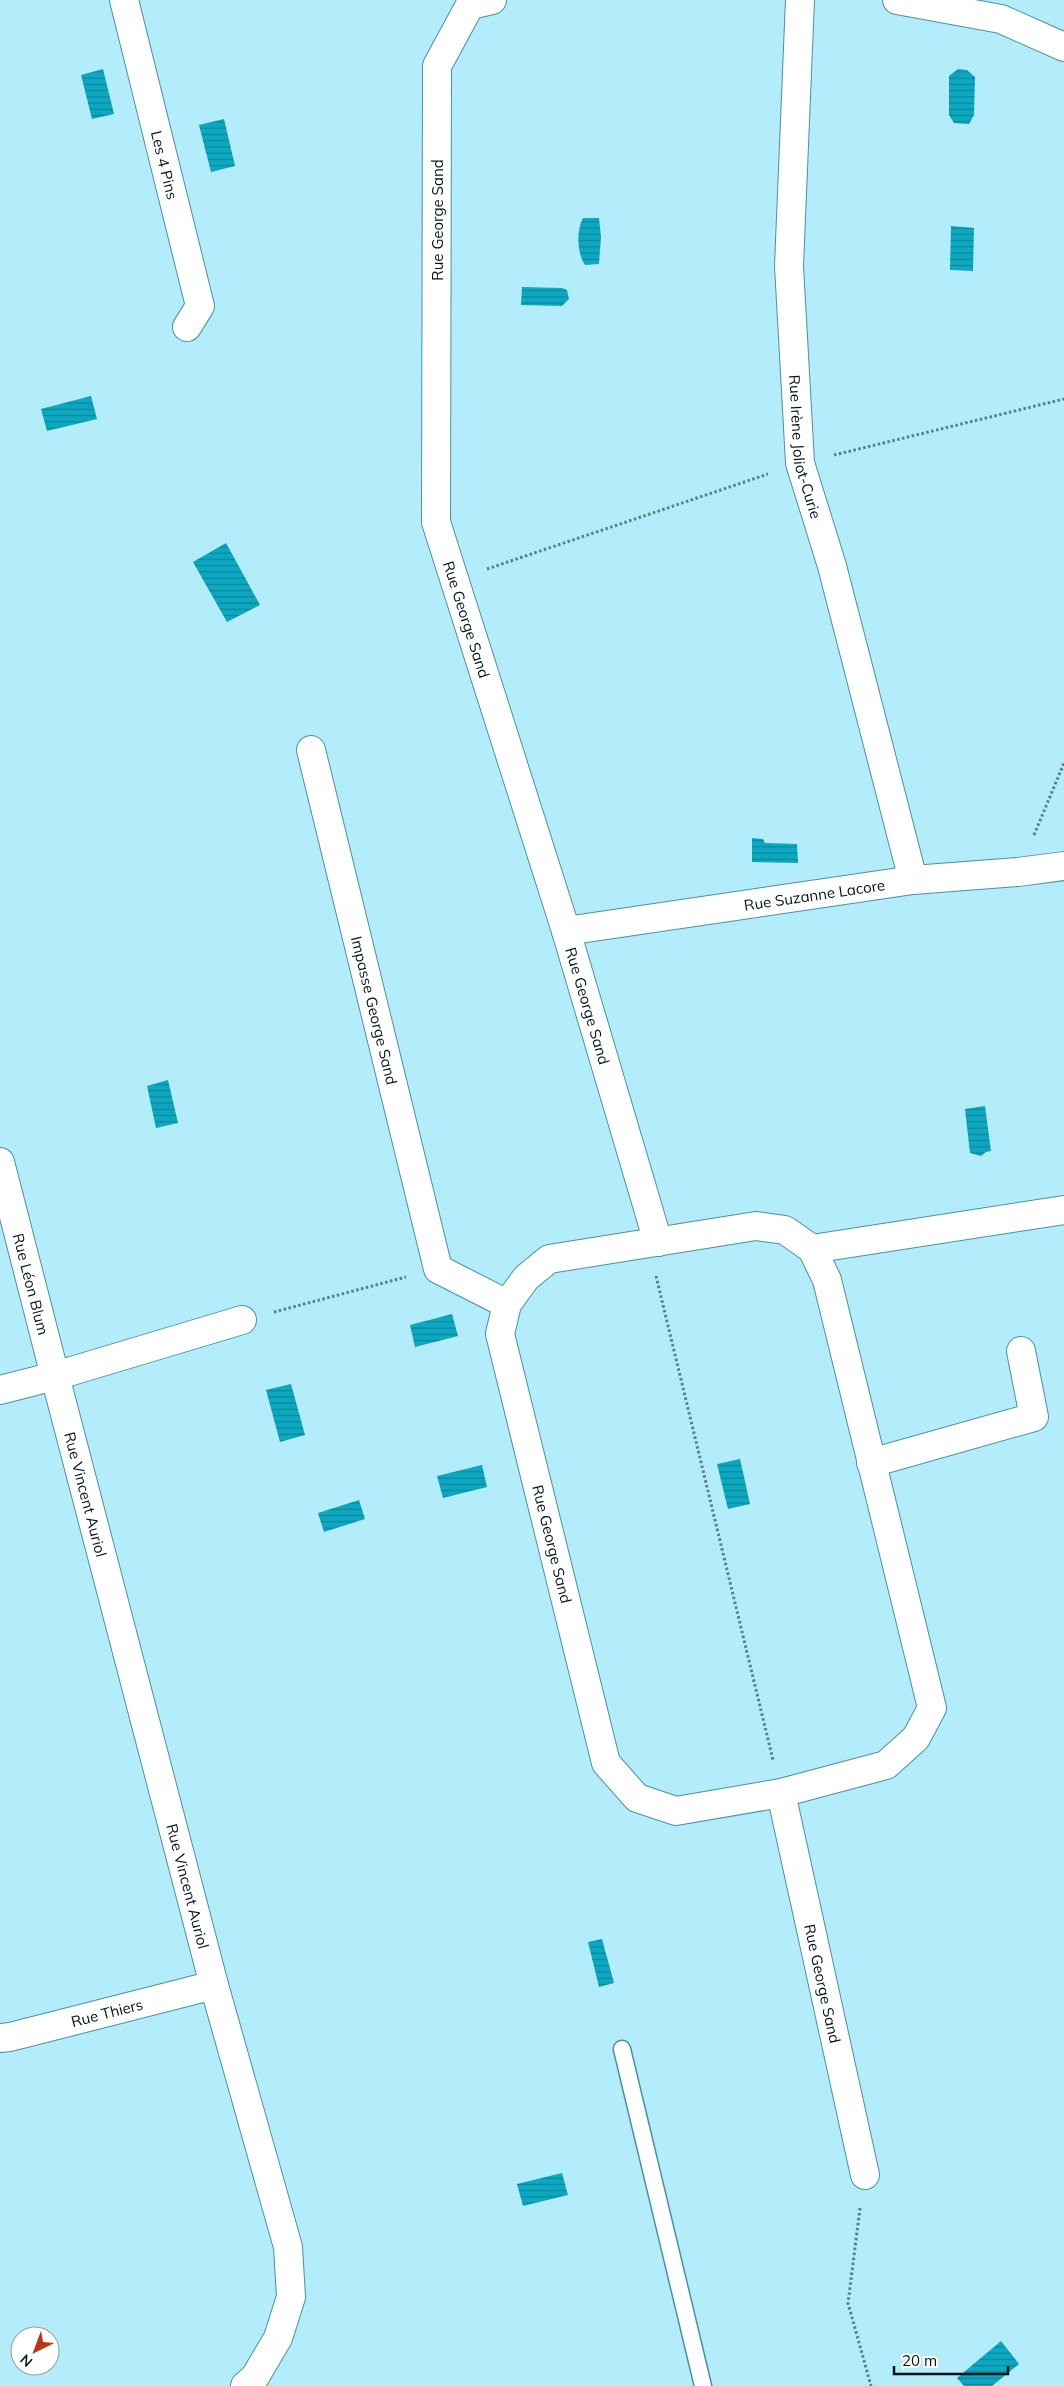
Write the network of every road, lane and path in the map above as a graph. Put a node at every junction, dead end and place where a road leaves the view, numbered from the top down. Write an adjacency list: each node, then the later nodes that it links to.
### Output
1 (124, 0): 6 (street, Les 4 Pins)
2 (492, 0): 9 (street, Rue George Sand)
3 (800, 0): 8 (street, Rue Irène Joliot-Curie)
4 (897, 0): 5 (street)
5 (1064, 47)
6 (187, 327)
7 (1064, 399): 8 (path)
8 (800, 462): 9 (path); 14 (street, Rue Irène Joliot-Curie)
9 (453, 581): 15 (street, Rue George Sand)
10 (311, 750): 20 (street, Impasse George Sand)
11 (1064, 763): 13 (path)
12 (1064, 866): 13 (street, Rue Suzanne Lacore)
13 (1018, 872): 14 (street, Rue Suzanne Lacore)
14 (913, 880): 15 (street, Rue Suzanne Lacore)
15 (566, 931): 18 (street, Rue George Sand)
16 (0, 1162): 24 (street, Rue Léon Blum)
17 (1064, 1210): 19 (street)
18 (658, 1242): 19 (street, Rue George Sand); 21 (street, Rue George Sand); 27 (path)
19 (812, 1249): 26 (street, Rue George Sand)
20 (438, 1269): 21 (street); 22 (path)
21 (507, 1304): 27 (street, Rue George Sand)
22 (242, 1320): 24 (street)
23 (1021, 1351): 26 (street)
24 (55, 1376): 25 (street); 28 (street, Rue Vincent Auriol)
25 (0, 1390)
26 (871, 1463): 27 (street, Rue George Sand)
27 (781, 1793): 31 (street, Rue George Sand)
28 (214, 1985): 29 (street, Rue Thiers); 32 (street, Rue Vincent Auriol)
29 (0, 2038)
30 (622, 2049): 33 (lane)
31 (864, 2175): 34 (path)
32 (245, 2386)
33 (704, 2386)
34 (871, 2386)

